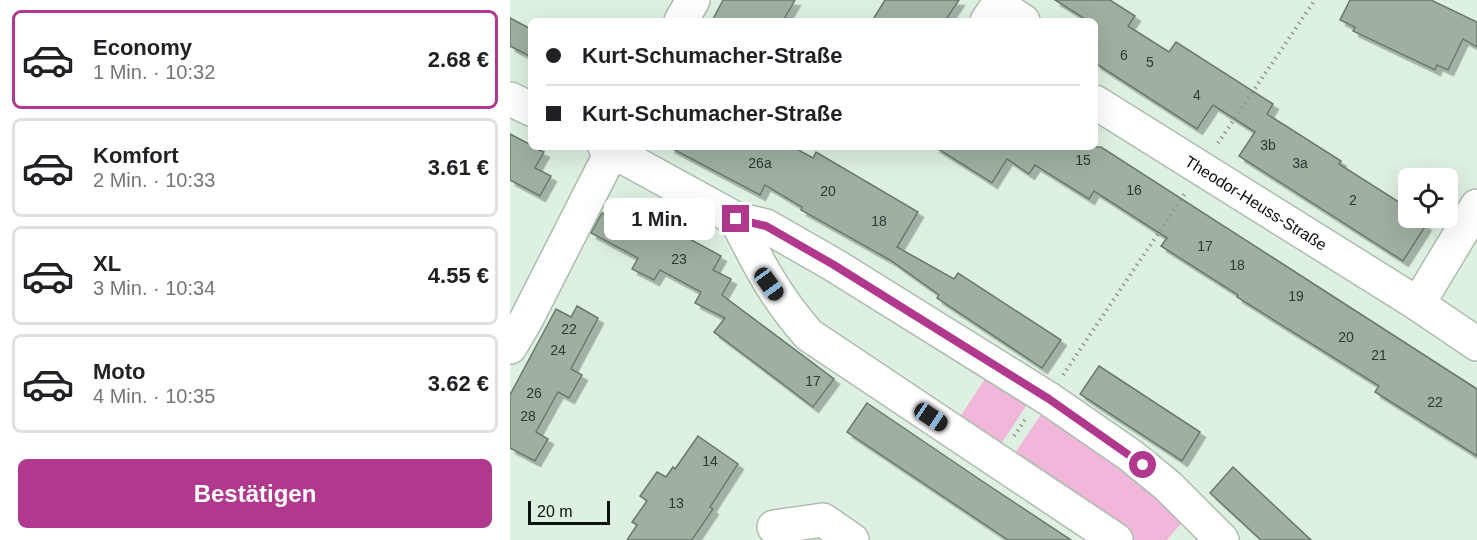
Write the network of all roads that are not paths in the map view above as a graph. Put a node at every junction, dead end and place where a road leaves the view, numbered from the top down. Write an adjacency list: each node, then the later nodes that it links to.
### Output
1 (693, 0): 2 (street)
2 (683, 18)
3 (989, 18): 4 (street)
4 (1018, 18)
5 (510, 99): 7 (street)
6 (1098, 104): 12 (street, Theodor-Heuss-Straße)
7 (528, 108)
8 (609, 150): 14 (street)
9 (614, 150): 11 (street)
10 (1477, 206): 12 (street)
11 (736, 219): 17 (street); 18 (street)
12 (1418, 304): 13 (street, Theodor-Heuss-Straße)
13 (1477, 344)
14 (510, 347)
15 (774, 526): 16 (street)
16 (852, 540)
17 (1116, 540)
18 (1222, 540)

